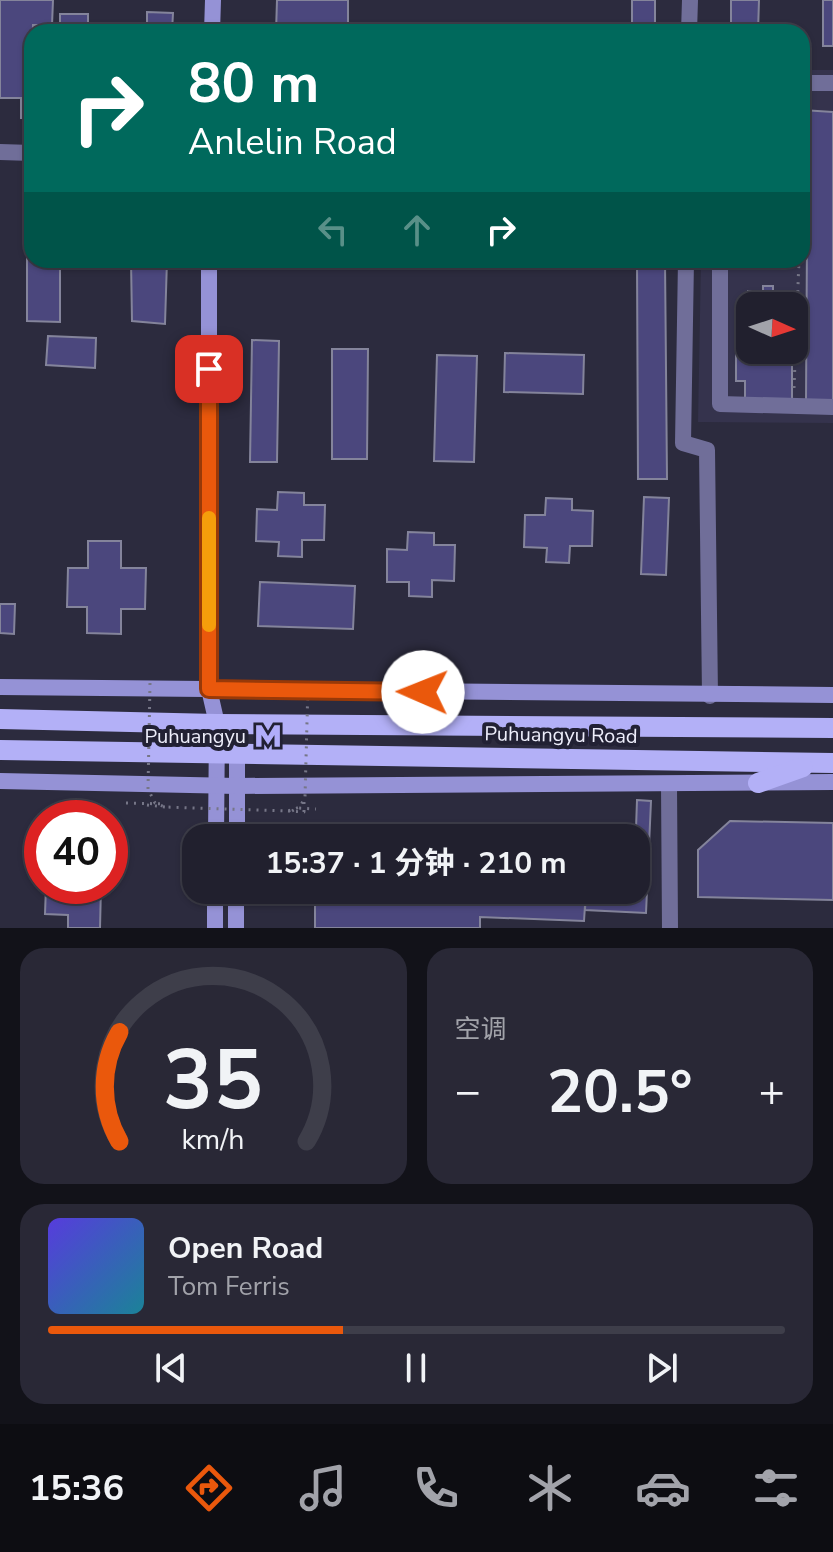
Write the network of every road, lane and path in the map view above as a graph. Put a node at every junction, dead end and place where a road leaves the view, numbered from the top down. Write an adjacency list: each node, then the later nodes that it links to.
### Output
1 (213, 0): 3 (street)
2 (690, 0): 4 (street)
3 (212, 24)
4 (689, 24)
5 (810, 83): 6 (street)
6 (833, 83)
7 (0, 152): 8 (street)
8 (24, 153)
9 (209, 268): 20 (street)
10 (686, 268): 22 (street)
11 (720, 268): 15 (street)
12 (799, 268): 13 (path)
13 (797, 292)
14 (796, 364): 15 (path)
15 (795, 406): 16 (street)
16 (833, 407)
17 (150, 683): 36 (path, bridge)
18 (308, 685): 37 (path, bridge)
19 (0, 687): 20 (street)
20 (209, 689): 22 (street); 24 (street)
21 (833, 695): 22 (street)
22 (710, 696)
23 (0, 719): 24 (main road, Puhuangyu Road)
24 (217, 724): 25 (main road, Puhuangyu Road); 27 (street); 28 (street)
25 (833, 728)
26 (0, 750): 27 (main road, Puhuangyu Road)
27 (216, 755): 28 (main road, Puhuangyu Road); 33 (street)
28 (237, 755): 29 (main road, Puhuangyu Road); 35 (street)
29 (824, 763): 32 (main road)
30 (0, 781): 33 (street)
31 (833, 782): 32 (street)
32 (758, 783): 34 (street)
33 (216, 785): 35 (street); 44 (street)
34 (669, 785): 35 (street); 50 (street)
35 (237, 786): 45 (street)
36 (148, 789): 39 (path); 40 (path, bridge)
37 (305, 797): 41 (path); 43 (path, bridge)
38 (128, 803): 39 (path)
39 (147, 804): 40 (path)
40 (165, 806): 43 (path, bridge)
41 (304, 809): 42 (path); 43 (path)
42 (316, 809)
43 (290, 811)
44 (216, 824)
45 (237, 824)
46 (215, 904): 48 (street)
47 (236, 904): 49 (street)
48 (215, 928)
49 (236, 928)
50 (670, 928)

